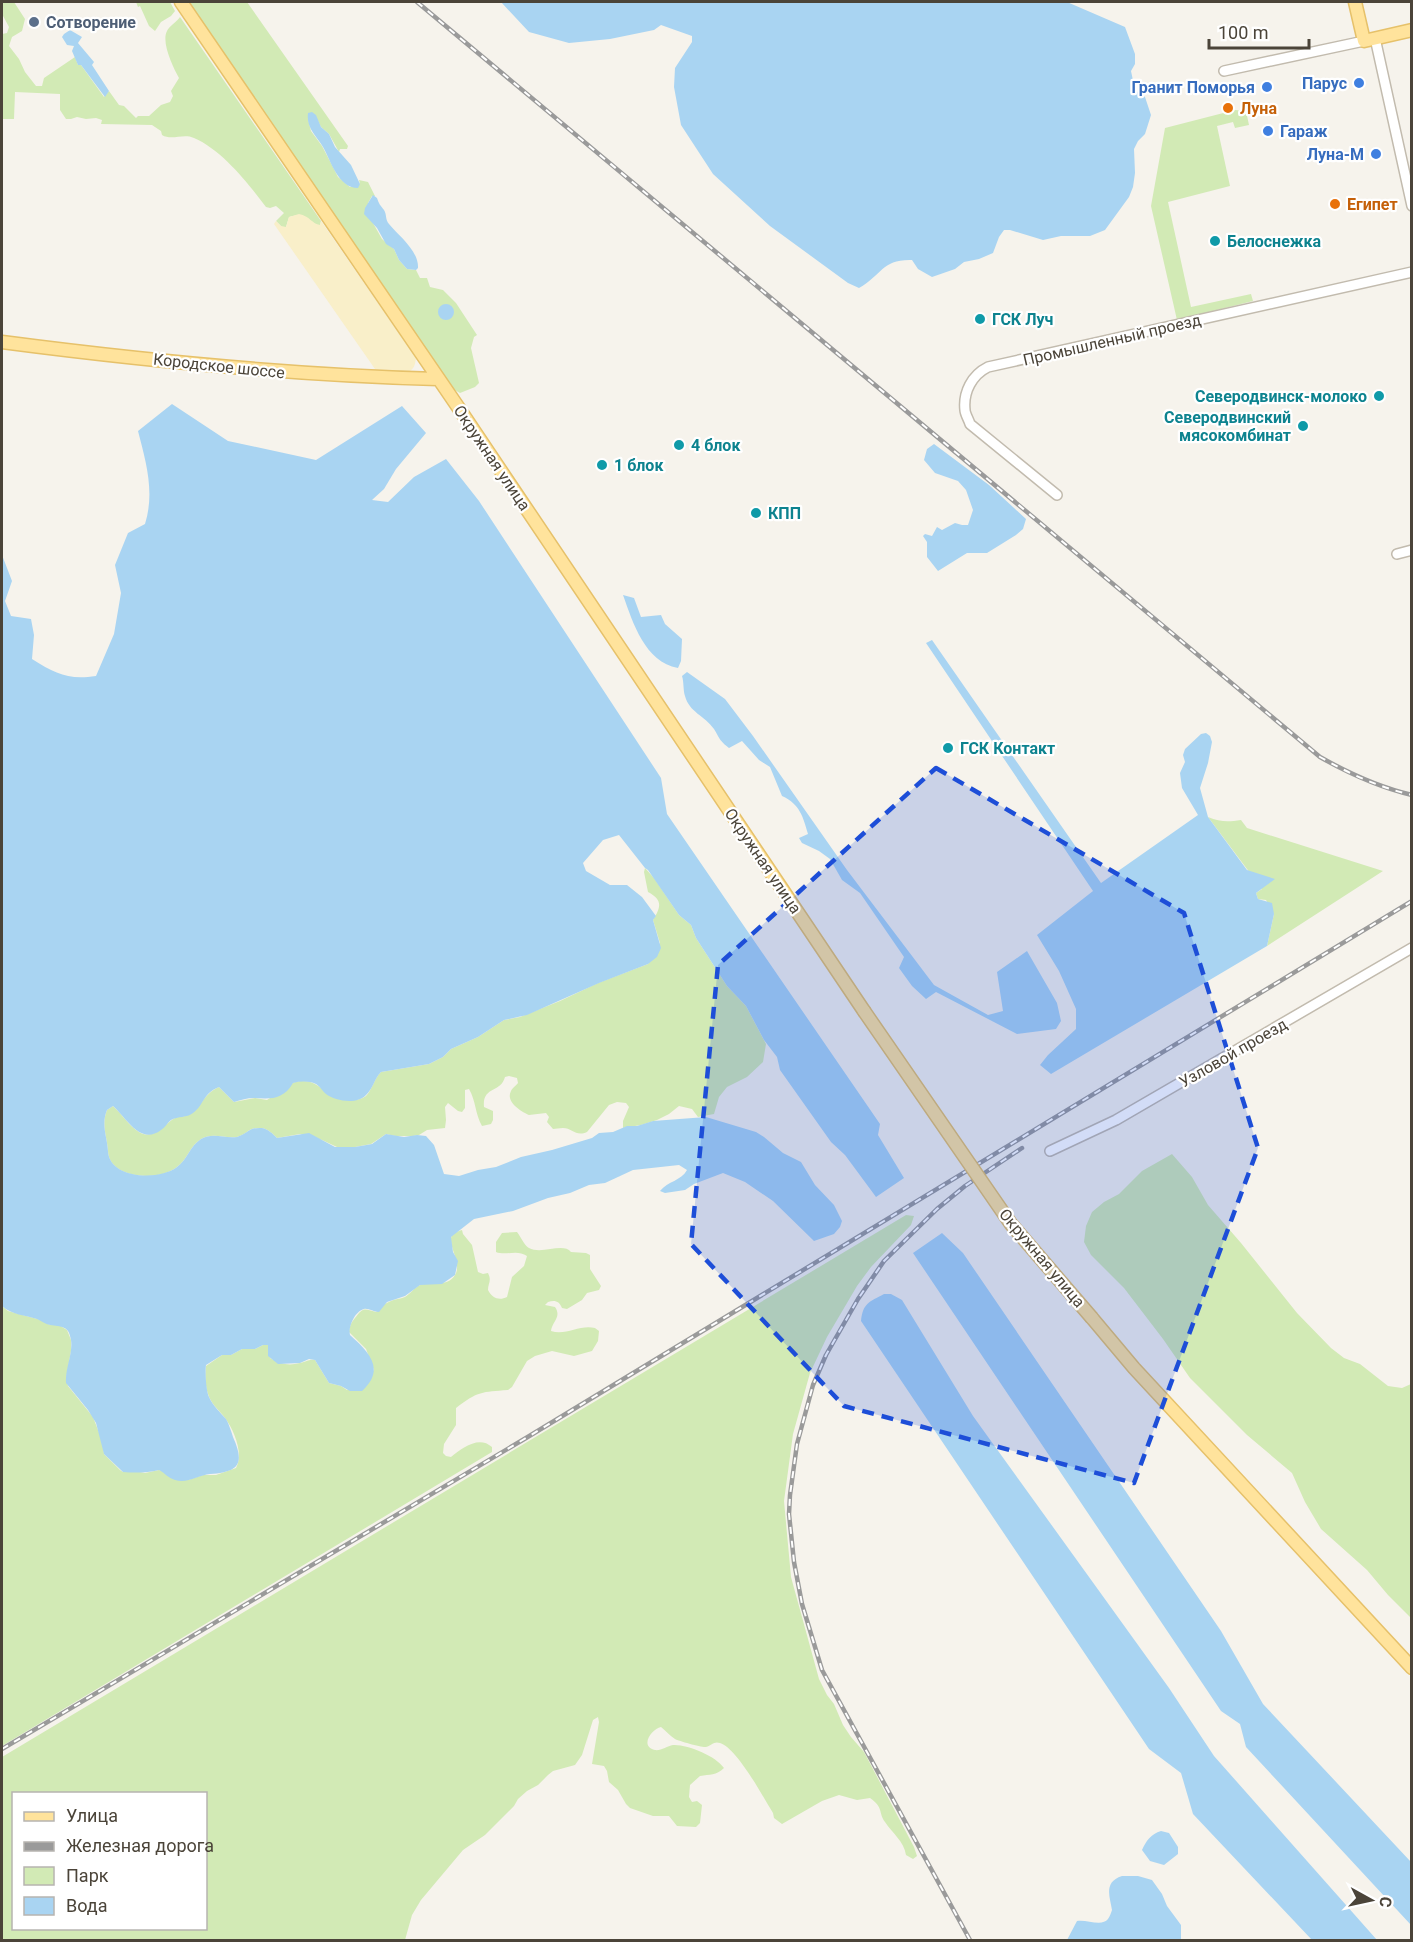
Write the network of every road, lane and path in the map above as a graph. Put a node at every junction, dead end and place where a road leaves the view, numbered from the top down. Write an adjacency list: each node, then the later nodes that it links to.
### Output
1 (180, 2): 9 (main road, Окружная улица)
2 (1355, 2): 4 (main road)
3 (1412, 30): 4 (main road)
4 (1369, 39): 5 (street); 6 (street)
5 (1224, 71)
6 (1412, 206)
7 (1412, 273): 10 (street, Промышленный проезд)
8 (2, 342): 9 (main road, Кородское шоссе)
9 (438, 379): 15 (main road, Окружная улица, bridge)
10 (1057, 495)
11 (1412, 550): 12 (street)
12 (1397, 554)
13 (1412, 948): 14 (street, Узловой проезд)
14 (1050, 1151)
15 (1412, 1668)

